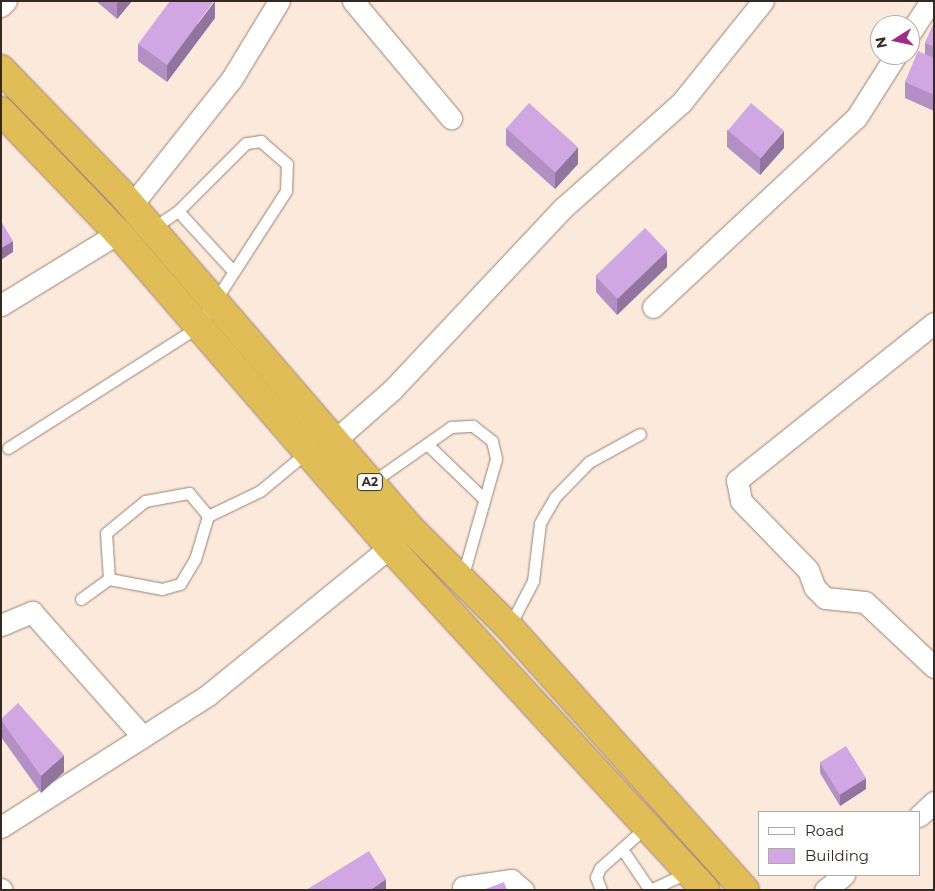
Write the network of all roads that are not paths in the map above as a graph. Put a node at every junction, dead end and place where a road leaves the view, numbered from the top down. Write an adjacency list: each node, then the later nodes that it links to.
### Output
1 (6, 1): 6 (street)
2 (279, 1): 12 (street)
3 (352, 1): 10 (street)
4 (763, 1): 23 (street)
5 (931, 1): 7 (street)
6 (1, 6)
7 (920, 18)
8 (890, 65): 19 (street)
9 (1, 69): 12 (highway, A2)
10 (451, 118)
11 (6, 124): 15 (highway, A2)
12 (131, 206): 14 (highway, A2)
13 (178, 211): 14 (lane); 16 (lane); 16 (lane)
14 (151, 228): 17 (highway, A2)
15 (118, 233): 18 (street); 21 (highway, A2)
16 (233, 271): 17 (lane)
17 (213, 301): 21 (lane); 23 (highway, A2)
18 (1, 305)
19 (653, 308)
20 (934, 323): 36 (street)
21 (198, 327): 25 (lane); 26 (highway, A2)
22 (640, 434): 35 (lane)
23 (334, 441): 27 (highway, A2)
24 (428, 445): 27 (lane); 28 (lane); 28 (lane)
25 (8, 448)
26 (306, 452): 29 (lane); 30 (highway, A2)
27 (371, 483): 32 (highway, A2)
28 (483, 498): 32 (lane)
29 (208, 516): 31 (lane); 31 (lane)
30 (390, 547): 37 (street); 40 (highway, A2)
31 (109, 579): 33 (lane)
32 (461, 583): 35 (highway, A2)
33 (81, 599)
34 (1, 625): 37 (street)
35 (509, 627): 49 (highway, A2)
36 (934, 667)
37 (143, 737): 41 (street)
38 (934, 802): 39 (street)
39 (920, 815)
40 (647, 826): 42 (lane); 44 (highway, A2)
41 (1, 827)
42 (622, 848): 47 (lane); 48 (lane)
43 (843, 876): 50 (street)
44 (697, 881): 48 (lane)
45 (463, 887): 46 (street)
46 (523, 890)
47 (601, 890)
48 (650, 890)
49 (745, 890)
50 (825, 890)

